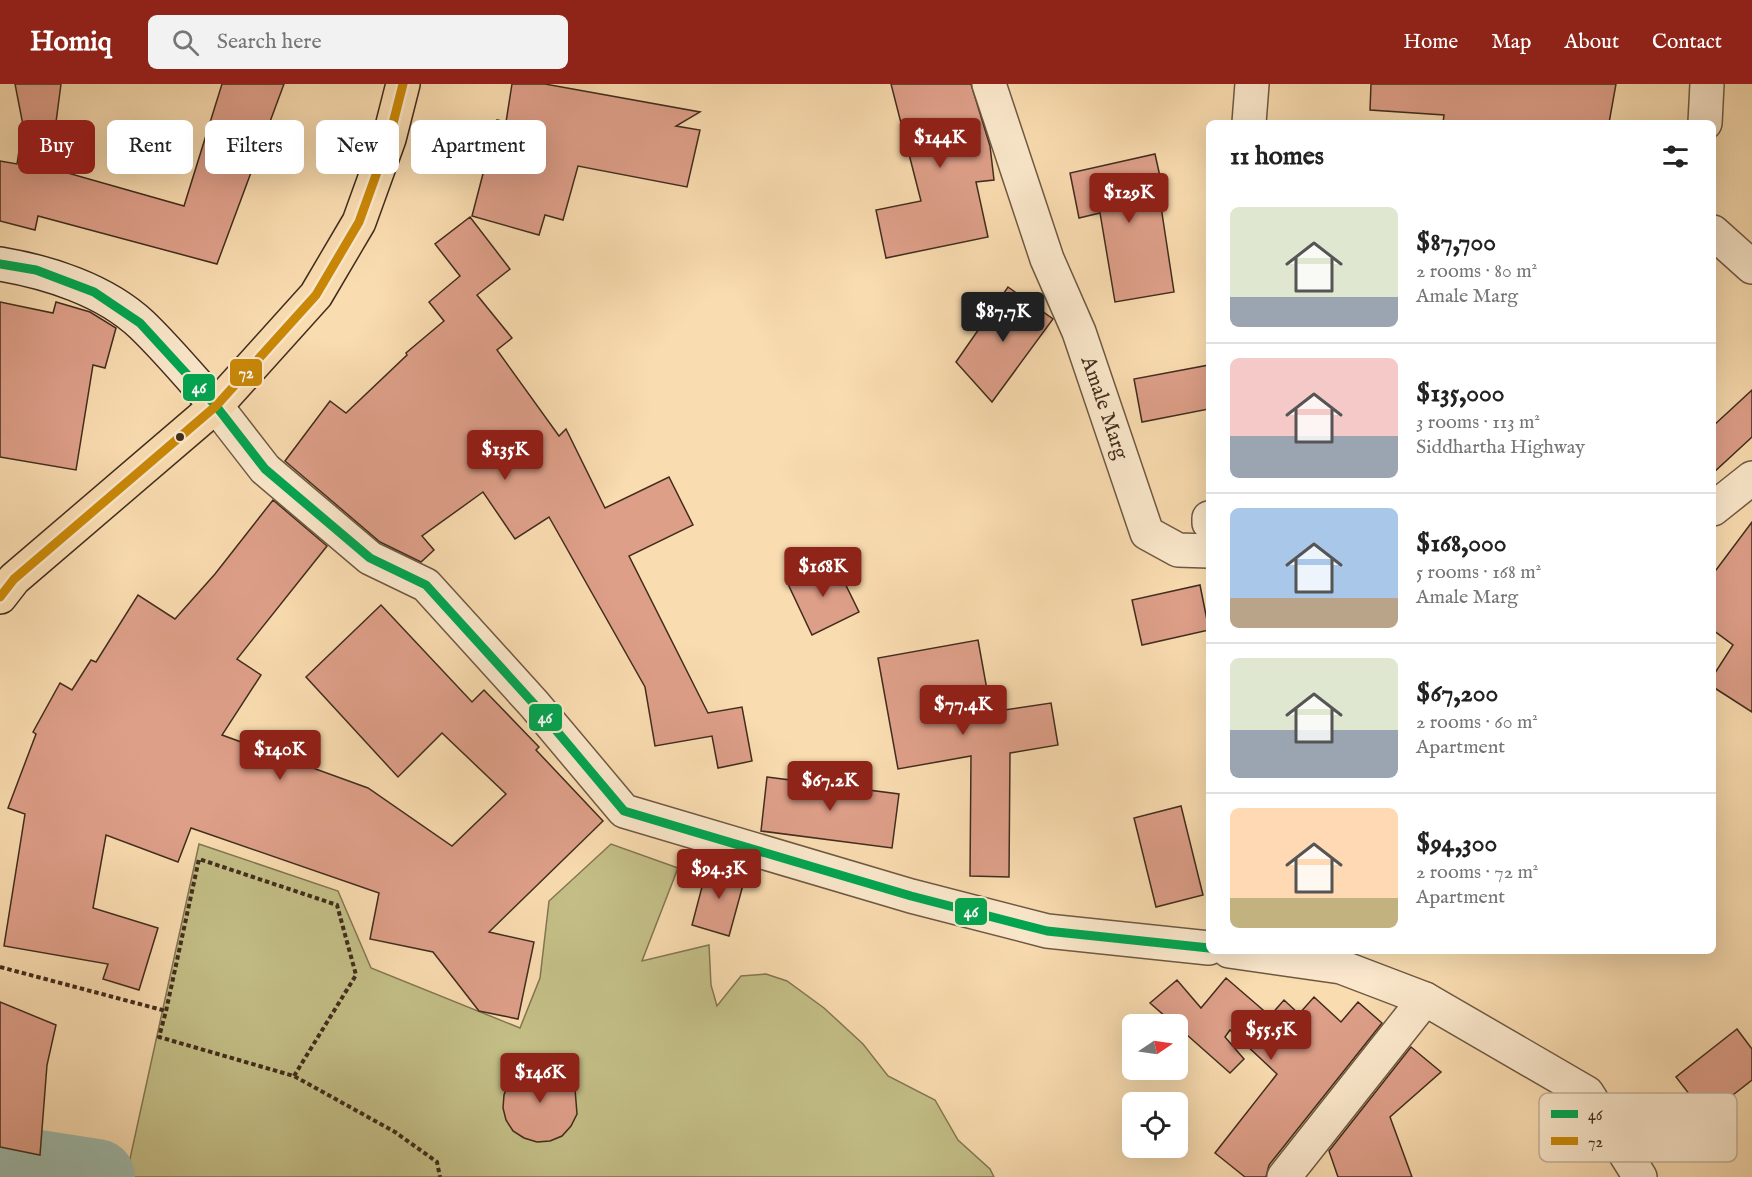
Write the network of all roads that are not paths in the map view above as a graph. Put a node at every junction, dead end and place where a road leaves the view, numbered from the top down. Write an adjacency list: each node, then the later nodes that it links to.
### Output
1 (403, 84): 10 (highway)
2 (989, 84): 13 (street, Amale Marg)
3 (1252, 84): 5 (street)
4 (1707, 84): 6 (street)
5 (1249, 120)
6 (1705, 120)
7 (1716, 235): 9 (street)
8 (0, 264): 10 (street)
9 (1752, 267)
10 (216, 406): 14 (highway); 15 (street)
11 (1752, 478): 12 (street)
12 (1716, 507)
13 (1206, 550)
14 (0, 597)
15 (1206, 948)
16 (1272, 954): 17 (street)
17 (1301, 956): 18 (street)
18 (1425, 999): 19 (street); 21 (street)
19 (1587, 1093)
20 (1631, 1162): 22 (street)
21 (1284, 1177)
22 (1640, 1177)

